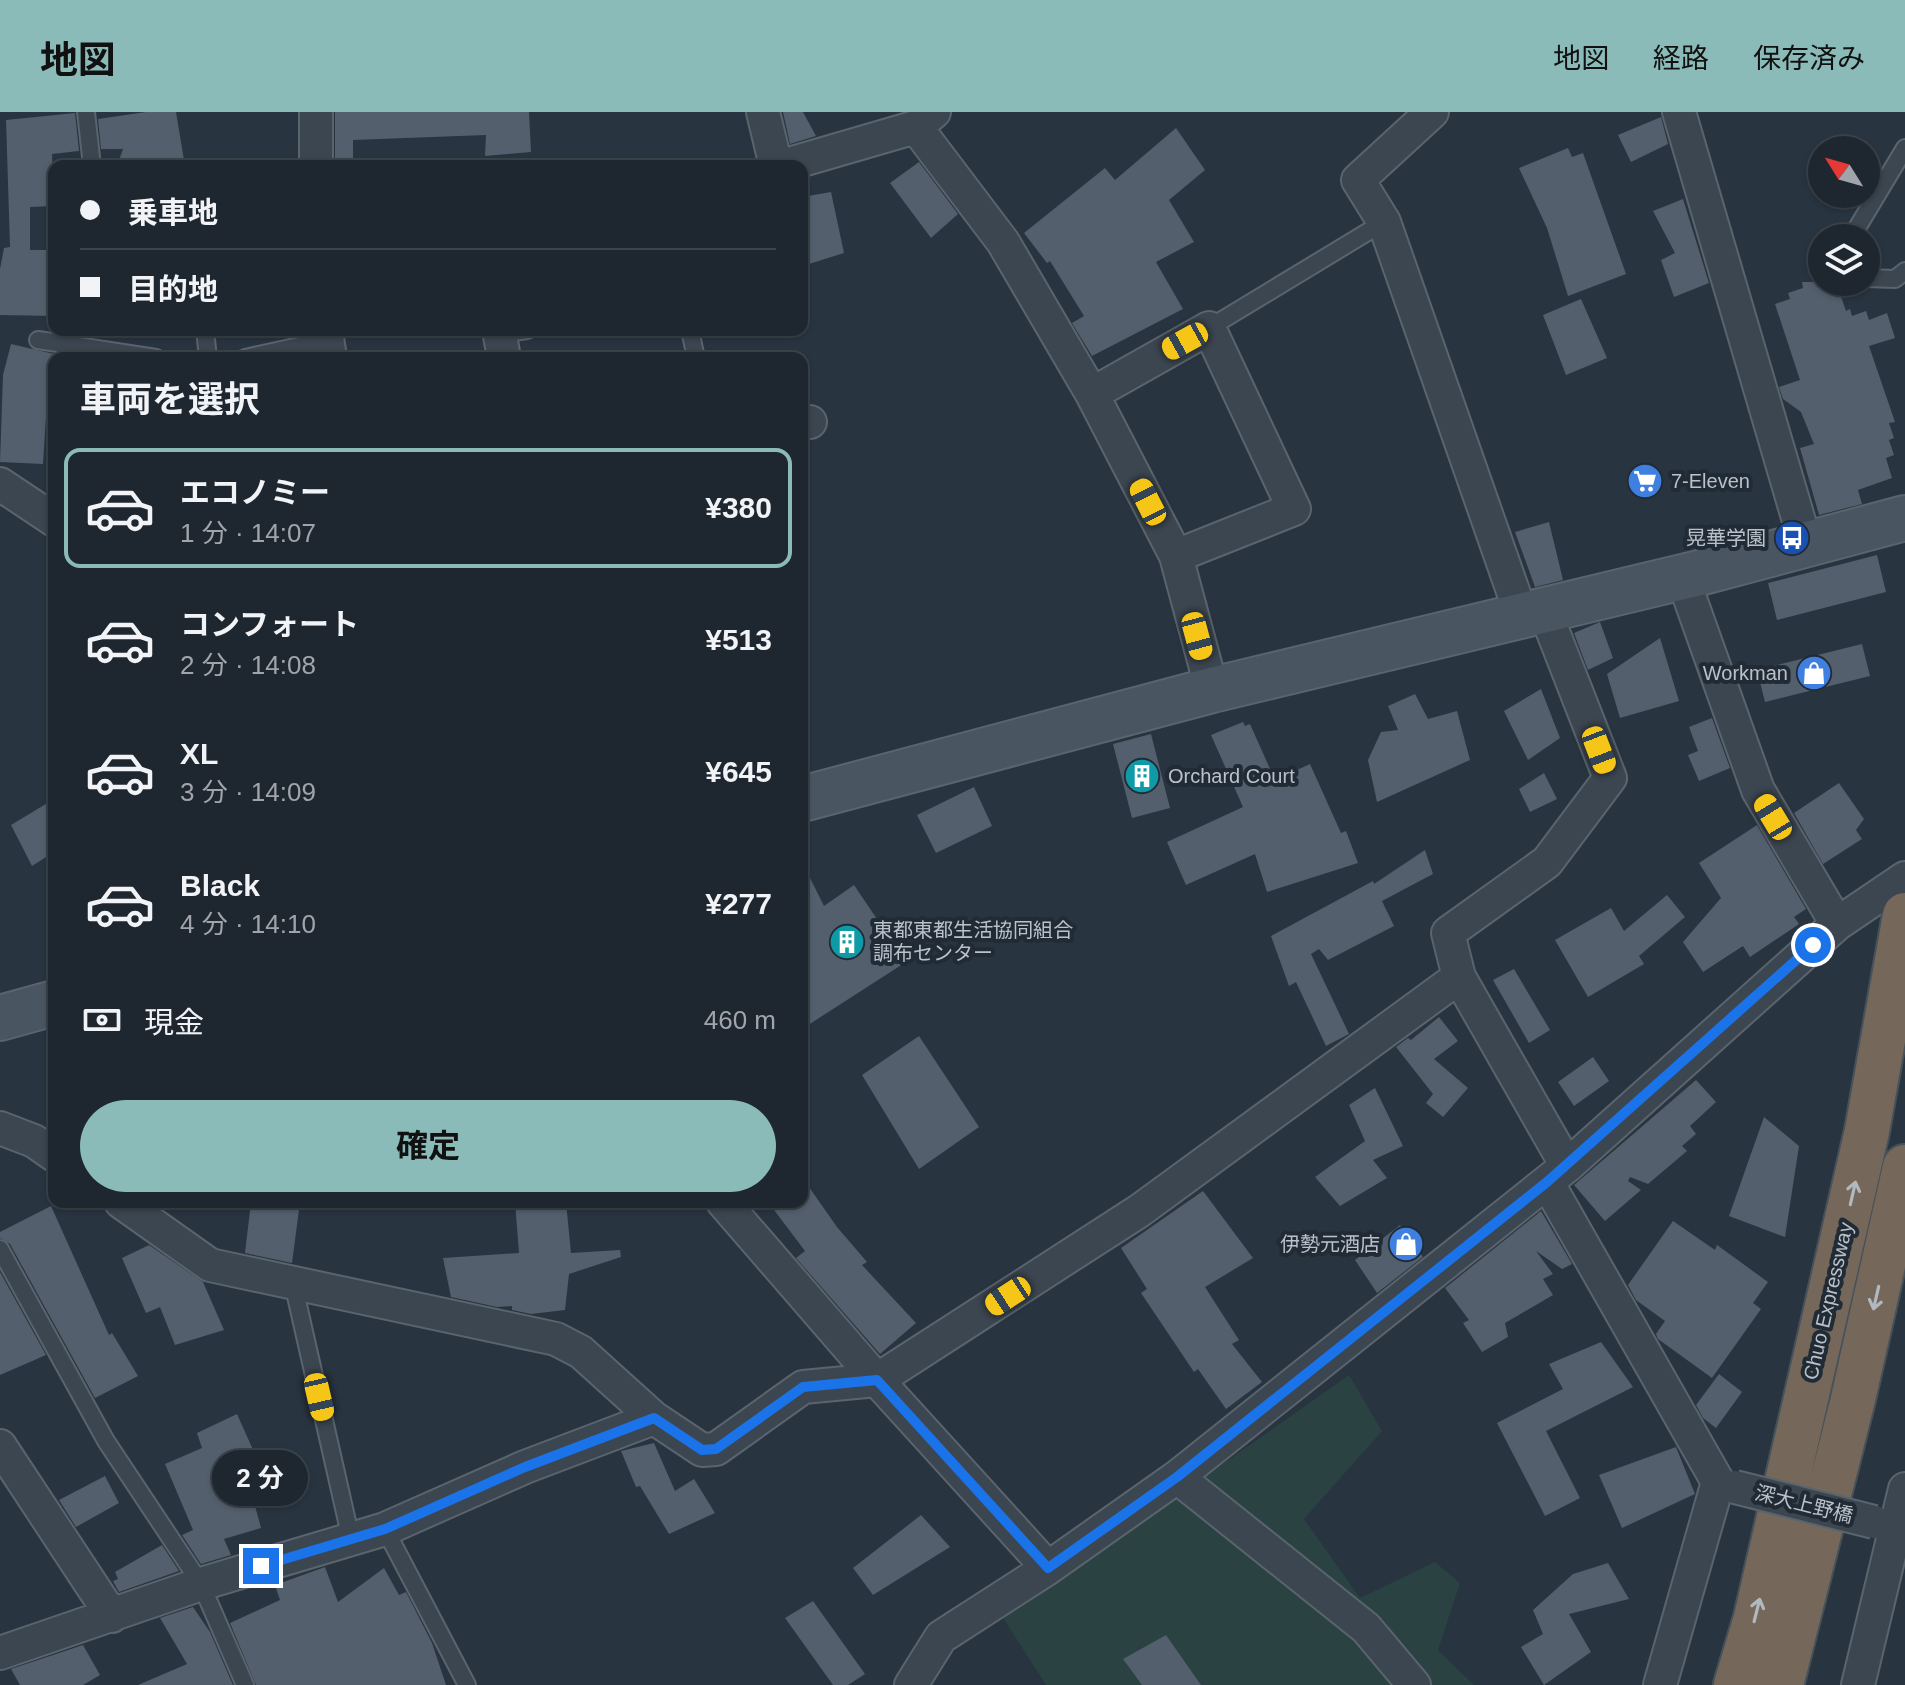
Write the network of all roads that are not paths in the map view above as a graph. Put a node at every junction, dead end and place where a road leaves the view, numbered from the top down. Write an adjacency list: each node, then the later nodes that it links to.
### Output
1 (86, 112): 8 (lane)
2 (316, 112): 9 (street)
3 (763, 112): 10 (street)
4 (1432, 112): 12 (street)
5 (1679, 112): 25 (street)
6 (925, 119): 11 (street); 21 (street)
7 (1905, 148): 13 (lane)
8 (91, 160)
9 (316, 160)
10 (777, 160)
11 (798, 160)
12 (1384, 222): 16 (lane); 28 (street)
13 (1859, 224)
14 (1905, 271): 15 (lane)
15 (1880, 278)
16 (1209, 328): 21 (street); 26 (street)
17 (38, 340): 19 (lane)
18 (328, 343): 20 (lane)
19 (117, 352)
20 (278, 352)
21 (1092, 394): 26 (street)
22 (1, 485): 23 (street)
23 (48, 516)
24 (1905, 518): 25 (street)
25 (1806, 545): 27 (street)
26 (1176, 556): 29 (street)
27 (1682, 576): 28 (street); 33 (street)
28 (1532, 612): 29 (street); 34 (street)
29 (1212, 690): 30 (street)
30 (808, 797)
31 (1905, 878): 33 (street)
32 (1905, 915): 63 (highway, Chuo Expressway, one-way to 32)
33 (1845, 918): 40 (street)
34 (1459, 977): 40 (street); 45 (street)
35 (48, 1005): 36 (street)
36 (0, 1018)
37 (0, 1128): 38 (street)
38 (48, 1151)
39 (1905, 1167): 64 (highway, one-way to 64)
40 (1557, 1174): 48 (street); 49 (street)
41 (129, 1208): 44 (street)
42 (728, 1208): 45 (street)
43 (0, 1249): 55 (lane)
44 (293, 1283): 46 (street); 53 (lane)
45 (877, 1380): 46 (street); 54 (street)
46 (654, 1418): 52 (street)
47 (0, 1446): 56 (street)
48 (1177, 1477): 54 (street); 61 (street)
49 (1727, 1484): 51 (street, 深大上野橋, bridge); 62 (street)
50 (1904, 1493): 51 (street)
51 (1884, 1525): 65 (street)
52 (385, 1529): 53 (street); 59 (lane)
53 (351, 1539): 55 (street)
54 (1048, 1568): 60 (street)
55 (201, 1584): 56 (street); 58 (lane)
56 (112, 1616): 57 (street)
57 (0, 1653)
58 (245, 1685)
59 (467, 1685)
60 (911, 1685)
61 (1414, 1685)
62 (1660, 1685)
63 (1736, 1685)
64 (1781, 1685)
65 (1858, 1685)

